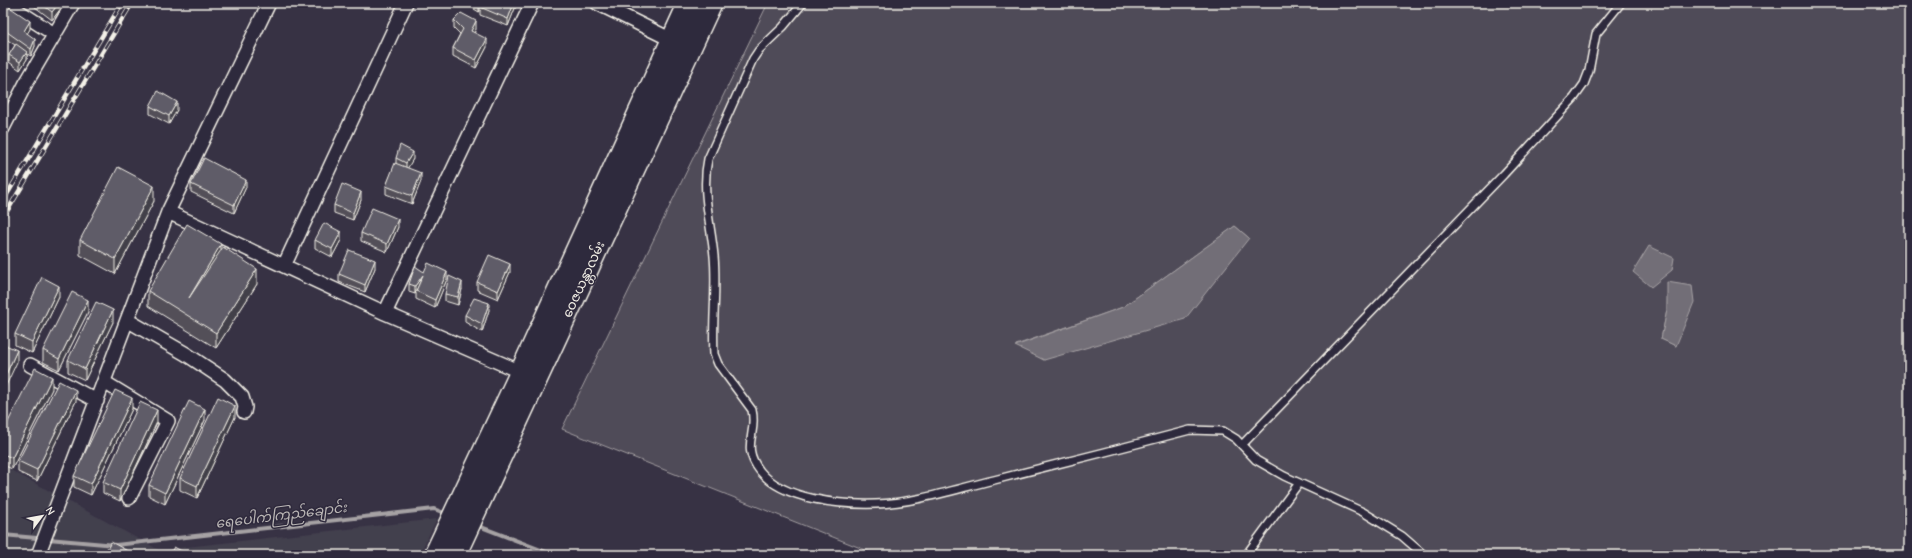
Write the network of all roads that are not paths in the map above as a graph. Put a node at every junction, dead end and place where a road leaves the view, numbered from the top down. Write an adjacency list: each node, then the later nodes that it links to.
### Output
1 (6, 3): 11 (street)
2 (73, 3): 11 (street)
3 (269, 3): 14 (street)
4 (406, 3): 15 (street)
5 (532, 3): 16 (street)
6 (597, 3): 12 (street)
7 (689, 3): 12 (main road, ဝေဇယန္တာလမ်း)
8 (711, 3): 25 (main road, ဝေဇယန္တာလမ်း)
9 (803, 3): 23 (lane)
10 (1621, 3): 23 (lane)
11 (54, 34): 13 (street)
12 (672, 40): 19 (main road, ဝေဇယန္တာလမ်း)
13 (3, 128)
14 (168, 212): 15 (street); 17 (street)
15 (284, 266): 16 (street)
16 (385, 313): 19 (street)
17 (127, 320): 20 (street); 22 (street)
18 (30, 365): 21 (street)
19 (521, 372): 25 (main road, ဝေဇယန္တာလမ်း)
20 (104, 382): 21 (street); 26 (street)
21 (97, 401): 28 (street)
22 (244, 412)
23 (1242, 445): 24 (lane)
24 (1299, 483): 29 (lane); 30 (lane)
25 (473, 496): 27 (main road, ဝေဇယန္တာလမ်း)
26 (129, 498)
27 (448, 549)
28 (39, 553)
29 (1246, 555)
30 (1424, 555)

